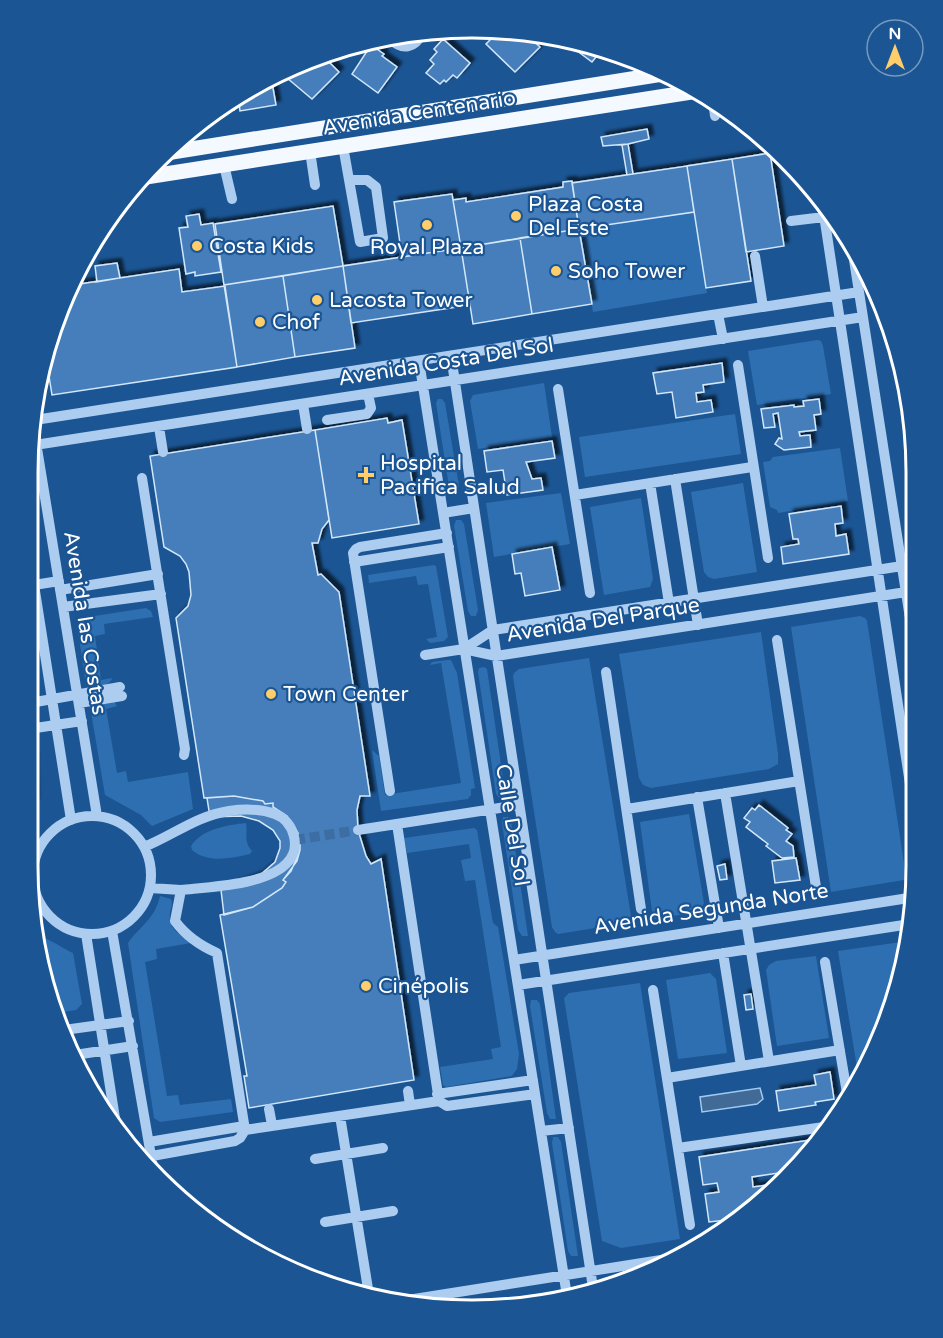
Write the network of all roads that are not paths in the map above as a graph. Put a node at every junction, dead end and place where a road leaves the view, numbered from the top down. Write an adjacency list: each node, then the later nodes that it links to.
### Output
1 (418, 41): 2 (street)
2 (397, 44)
3 (649, 76): 4 (main road, Avenida Centenario)
4 (615, 81): 6 (main road); 9 (main road, Avenida Centenario)
5 (683, 93): 6 (main road, Avenida Centenario)
6 (619, 103): 10 (main road, Avenida Centenario)
7 (714, 112): 8 (street)
8 (715, 116)
9 (307, 130): 11 (main road, Avenida Centenario); 12 (main road)
10 (343, 146): 12 (main road, Avenida Centenario); 15 (street)
11 (179, 151)
12 (310, 151): 13 (main road, Avenida Centenario); 16 (street)
13 (224, 165): 14 (main road, Avenida Centenario); 17 (street)
14 (154, 176)
15 (349, 180): 15 (street)
16 (315, 185)
17 (232, 199)
18 (824, 217): 20 (street)
19 (824, 219): 24 (street)
20 (790, 221)
21 (755, 256): 25 (street)
22 (856, 270): 23 (street)
23 (859, 292): 24 (street, Avenida Costa Del Sol); 27 (street)
24 (835, 296): 25 (street, Avenida Costa Del Sol); 28 (street)
25 (764, 307): 26 (street, Avenida Costa Del Sol)
26 (718, 314): 29 (street); 30 (street, Avenida Costa Del Sol)
27 (862, 317): 28 (street, Avenida Costa Del Sol); 56 (street)
28 (839, 320): 29 (street, Avenida Costa Del Sol); 57 (street)
29 (723, 339): 33 (street, Avenida Costa Del Sol)
30 (451, 356): 31 (street, Avenida Costa Del Sol); 33 (street, Calle Del Sol)
31 (419, 361): 34 (street, Calle Del Sol); 39 (street, Avenida Costa Del Sol)
32 (738, 365): 45 (street)
33 (454, 381): 34 (street, Avenida Costa Del Sol); 50 (street, Calle Del Sol)
34 (423, 386): 36 (street, Avenida Costa Del Sol); 51 (street, Calle Del Sol)
35 (558, 389): 49 (street)
36 (368, 394): 37 (street, Avenida Costa Del Sol); 37 (street)
37 (324, 401): 38 (street, Avenida Costa Del Sol)
38 (303, 404): 40 (street, Avenida Costa Del Sol); 41 (street)
39 (41, 419)
40 (159, 427): 42 (street, Avenida Costa Del Sol); 43 (street)
41 (307, 429)
42 (38, 442)
43 (163, 452)
44 (38, 459): 60 (street, Avenida las Costas)
45 (752, 467): 47 (street); 54 (street)
46 (142, 478): 58 (street)
47 (675, 479): 48 (street); 65 (street)
48 (650, 483): 49 (street); 66 (street)
49 (575, 495): 61 (street)
50 (474, 508): 51 (street); 70 (street, Calle Del Sol)
51 (443, 513): 52 (street, Calle Del Sol)
52 (447, 533): 53 (street, Calle Del Sol); 55 (street)
53 (449, 547): 55 (street); 72 (street, Calle Del Sol)
54 (768, 558)
55 (354, 562): 86 (street)
56 (902, 566): 57 (street, Avenida Del Parque); 62 (street)
57 (876, 570): 64 (street); 65 (street, Avenida Del Parque)
58 (158, 574): 60 (street); 63 (street)
59 (38, 585): 60 (street)
60 (60, 586): 67 (street, Avenida las Costas)
61 (590, 592)
62 (906, 592): 64 (street, Avenida Del Parque)
63 (161, 594): 67 (street); 83 (street)
64 (880, 596): 69 (street, Avenida Del Parque); 84 (street)
65 (694, 599): 66 (street, Avenida Del Parque); 69 (street)
66 (669, 603): 70 (street, Avenida Del Parque)
67 (63, 607): 77 (street, Avenida las Costas)
68 (38, 611): 78 (street)
69 (698, 625): 74 (street, Avenida Del Parque)
70 (493, 630): 72 (street, Avenida Del Parque); 74 (street, Calle Del Sol)
71 (777, 640): 85 (street)
72 (464, 649): 73 (street); 74 (street, Avenida Del Parque); 91 (street, Calle Del Sol)
73 (425, 655)
74 (496, 656): 89 (street, Calle Del Sol)
75 (606, 672): 90 (street)
76 (121, 692): 77 (street)
77 (78, 699): 78 (street); 80 (street, Avenida las Costas)
78 (52, 700): 79 (street); 81 (street)
79 (38, 702)
80 (82, 721): 81 (street); 92 (street, Avenida las Costas)
81 (56, 725): 82 (street); 93 (street)
82 (38, 728)
83 (184, 755)
84 (906, 760)
85 (799, 781): 87 (street); 98 (street)
86 (390, 791)
87 (725, 793): 88 (street); 104 (street)
88 (697, 797): 90 (street); 106 (street)
89 (519, 806): 91 (street); 111 (street, Calle Del Sol)
90 (627, 808): 103 (street)
91 (490, 810): 94 (street); 112 (street, Calle Del Sol)
92 (97, 816): 93 (street); 96 (street)
93 (71, 820): 97 (street)
94 (397, 824): 95 (street); 131 (street)
95 (358, 830)
96 (144, 846): 99 (street); 100 (street)
97 (38, 853)
98 (816, 887)
99 (150, 888): 100 (street); 107 (street)
100 (181, 890): 137 (street)
101 (905, 899): 104 (street, Avenida Segunda Norte)
102 (39, 901): 108 (street)
103 (640, 909)
104 (747, 923): 106 (street, Avenida Segunda Norte); 109 (street)
105 (902, 925): 109 (street)
106 (719, 928): 111 (street, Avenida Segunda Norte)
107 (112, 931): 108 (street); 117 (street)
108 (86, 934): 118 (street)
109 (751, 949): 110 (street); 124 (street)
110 (723, 953): 114 (street); 125 (street)
111 (542, 955): 112 (street, Avenida Segunda Norte); 114 (street, Calle Del Sol)
112 (514, 960): 115 (street, Calle Del Sol)
113 (825, 962): 122 (street)
114 (546, 981): 115 (street); 138 (street, Calle Del Sol)
115 (518, 985): 127 (street, Calle Del Sol)
116 (653, 990): 126 (street)
117 (129, 1021): 118 (street); 120 (street)
118 (100, 1024): 119 (street); 121 (street)
119 (70, 1029)
120 (133, 1046): 121 (street); 141 (street)
121 (104, 1050): 123 (street); 134 (street)
122 (840, 1050): 124 (street); 128 (street)
123 (80, 1053)
124 (769, 1061): 125 (street)
125 (741, 1066): 126 (street)
126 (667, 1078): 143 (street)
127 (533, 1080): 130 (street, Calle Del Sol); 131 (street)
128 (846, 1086)
129 (408, 1091): 132 (street)
130 (535, 1094): 131 (street); 140 (street, Calle Del Sol)
131 (438, 1098): 132 (street)
132 (410, 1105): 135 (street)
133 (269, 1109): 136 (street)
134 (114, 1112)
135 (340, 1116): 136 (street); 144 (street)
136 (272, 1125): 137 (street)
137 (244, 1128): 141 (street); 145 (street)
138 (568, 1128): 140 (street); 153 (street, Calle Del Sol)
139 (818, 1128): 143 (street)
140 (541, 1131): 154 (street, Calle Del Sol)
141 (149, 1142): 145 (street)
142 (382, 1148): 144 (street)
143 (678, 1148): 151 (street)
144 (346, 1154): 146 (street); 149 (street)
145 (152, 1156): 147 (street)
146 (315, 1159)
147 (153, 1161)
148 (393, 1211): 149 (street)
149 (357, 1216): 150 (street); 156 (street)
150 (325, 1222)
151 (690, 1225)
152 (649, 1262): 153 (street)
153 (590, 1272): 154 (street); 155 (street, Calle Del Sol)
154 (564, 1276): 157 (street, Calle Del Sol); 158 (street)
155 (592, 1283)
156 (368, 1288)
157 (566, 1290)
158 (422, 1298)

